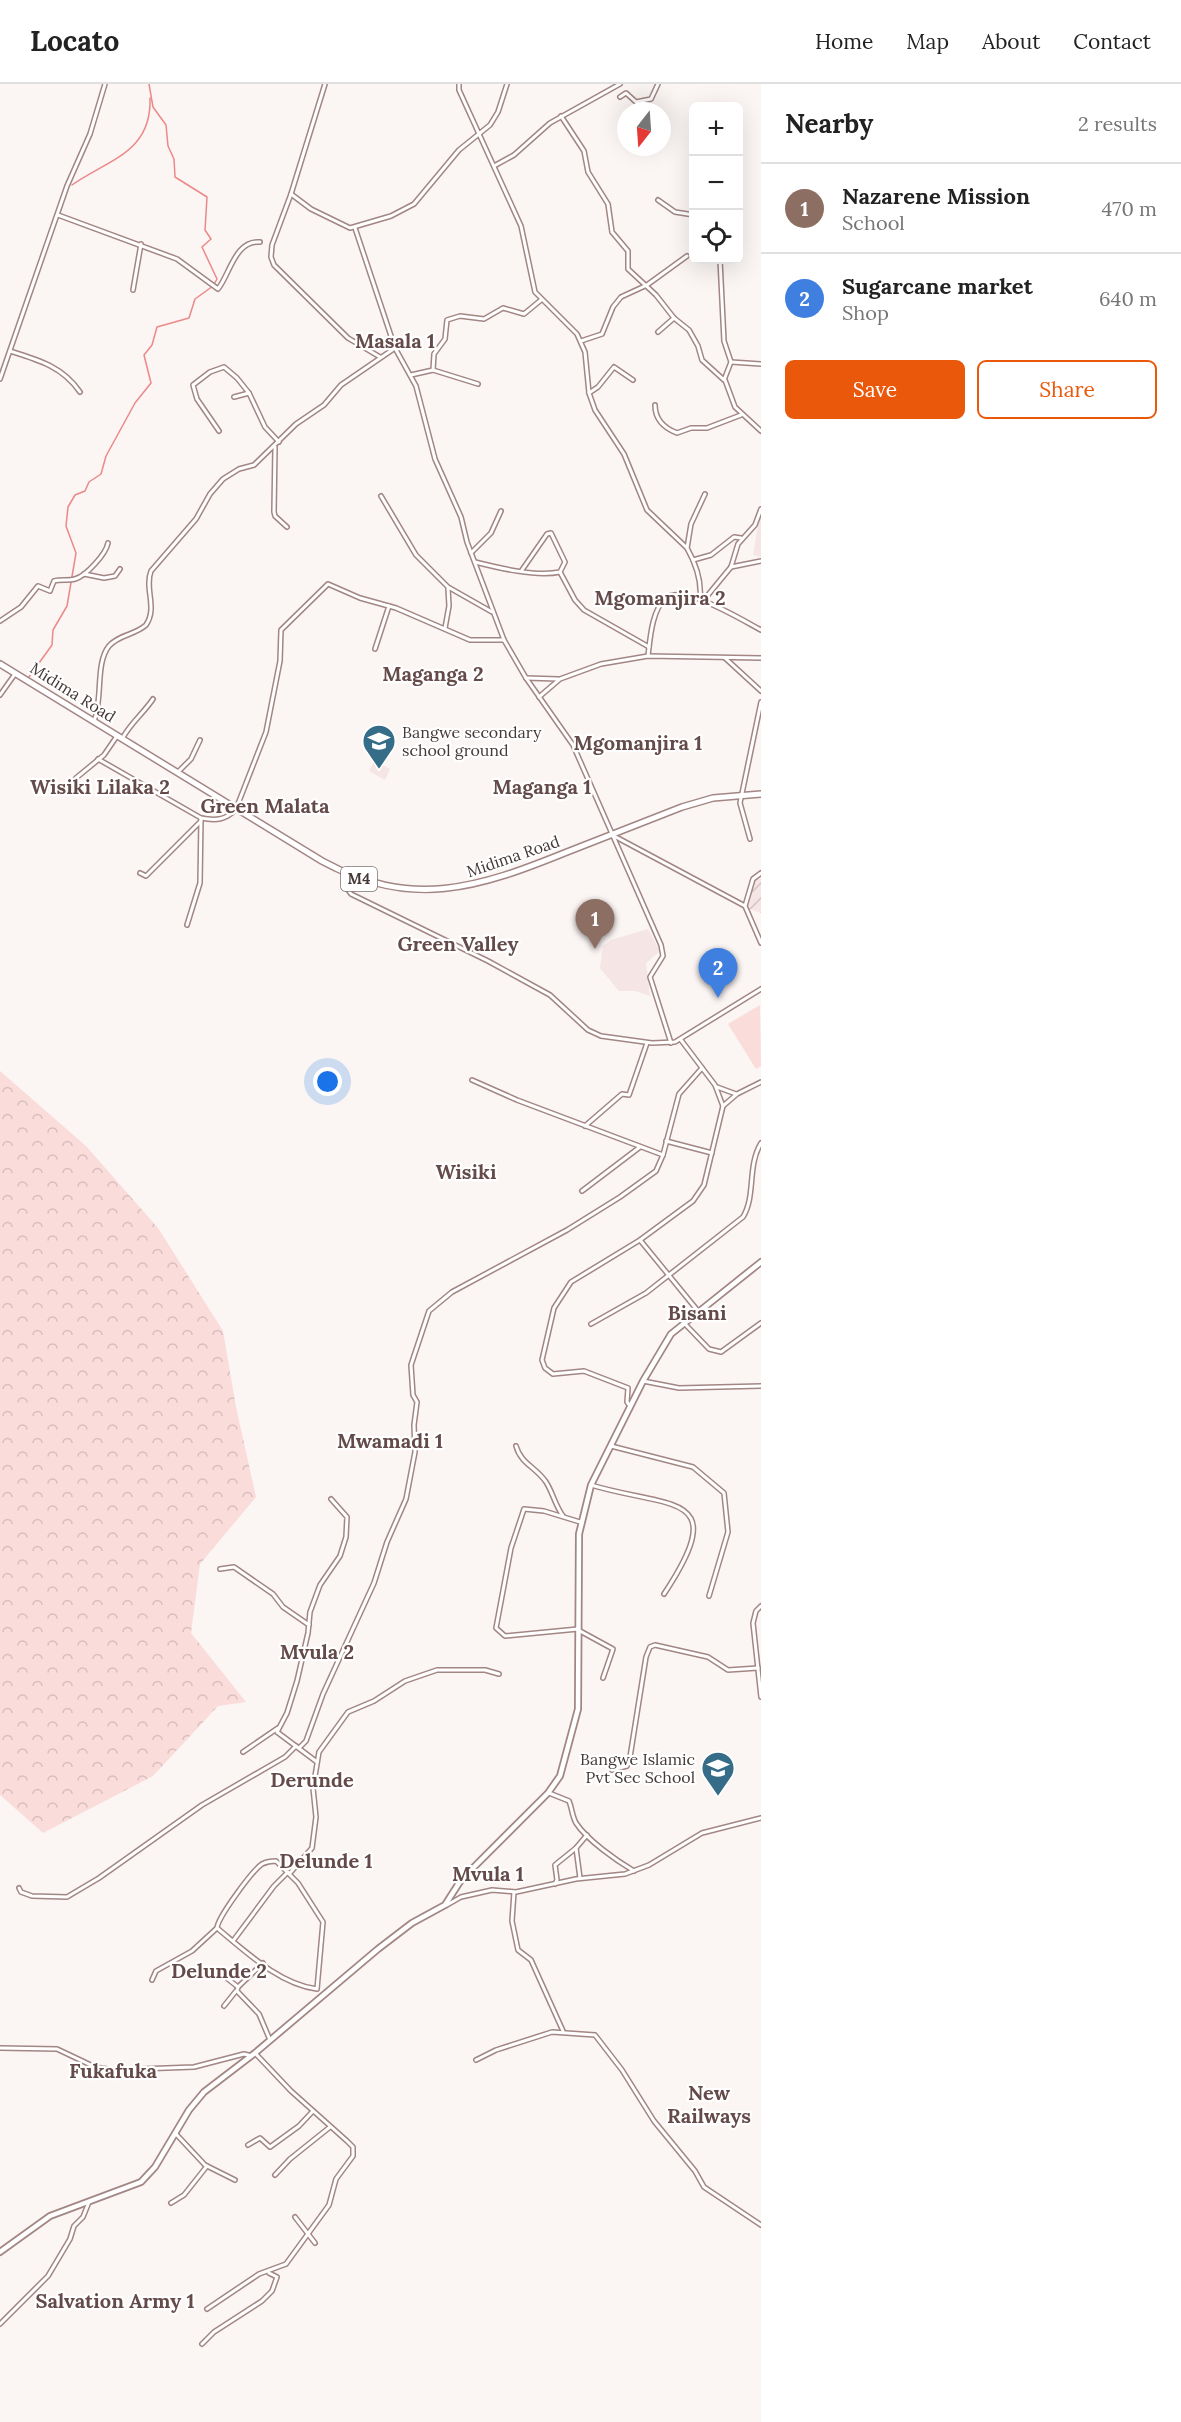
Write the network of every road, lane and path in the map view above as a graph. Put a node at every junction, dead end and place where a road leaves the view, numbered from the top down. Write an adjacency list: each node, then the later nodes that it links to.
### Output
1 (105, 84): 14 (street)
2 (325, 84): 11 (street)
3 (459, 84): 9 (street)
4 (507, 84): 9 (street)
5 (620, 84): 8 (street)
6 (658, 84): 7 (street)
7 (620, 97)
8 (561, 116): 10 (street); 20 (street)
9 (480, 133): 10 (street); 15 (street)
10 (494, 166): 22 (street)
11 (291, 194): 15 (street); 28 (street)
12 (658, 200): 13 (street)
13 (689, 214)
14 (58, 215): 17 (street); 27 (street)
15 (355, 228): 26 (street)
16 (260, 242): 17 (street)
17 (141, 244): 21 (street)
18 (687, 256): 20 (street)
19 (720, 264): 29 (street)
20 (647, 285): 23 (street); 25 (street)
21 (132, 290)
22 (541, 300): 25 (street); 31 (street)
23 (674, 318): 24 (street); 35 (street)
24 (658, 332)
25 (580, 341): 39 (street)
26 (395, 348): 28 (street); 32 (street)
27 (10, 351): 33 (street); 37 (street)
28 (380, 357): 45 (street)
29 (731, 362): 30 (street); 35 (street)
30 (761, 364)
31 (433, 370): 32 (street); 36 (street)
32 (411, 375): 55 (street)
33 (0, 379)
34 (633, 380): 39 (street)
35 (725, 380): 42 (street)
36 (478, 384)
37 (80, 392)
38 (249, 393): 40 (street); 43 (street); 45 (street)
39 (589, 393): 54 (street)
40 (234, 397)
41 (655, 405): 42 (street)
42 (741, 415): 44 (street)
43 (219, 430)
44 (761, 431)
45 (279, 442): 46 (street)
46 (275, 446): 51 (street); 86 (street)
47 (705, 494): 54 (street)
48 (381, 496): 64 (street)
49 (761, 509): 52 (street)
50 (501, 511): 55 (street)
51 (286, 527)
52 (742, 538): 56 (street); 59 (street)
53 (108, 543): 63 (street)
54 (687, 548): 56 (street)
55 (471, 553): 58 (street)
56 (693, 560): 65 (street)
57 (761, 561): 59 (street)
58 (475, 562): 61 (street); 67 (street)
59 (731, 567): 65 (street)
60 (120, 569): 63 (street)
61 (522, 570): 62 (street); 62 (street)
62 (561, 572): 72 (street)
63 (84, 574): 68 (street)
64 (448, 587): 67 (street); 69 (street)
65 (701, 600): 70 (street); 72 (street)
66 (389, 606): 69 (street); 73 (street); 94 (street)
67 (494, 613): 71 (street)
68 (0, 621)
69 (445, 628): 71 (street)
70 (761, 630)
71 (504, 640): 79 (street)
72 (649, 647): 74 (street)
73 (375, 649)
74 (648, 656): 75 (street); 80 (street)
75 (725, 658): 76 (street); 81 (street)
76 (761, 658)
77 (0, 664): 78 (main road, Midima Road / M4)
78 (16, 673): 82 (street); 86 (main road, Midima Road / M4)
79 (526, 678): 80 (street); 83 (street)
80 (560, 679): 83 (street)
81 (761, 691)
82 (0, 695)
83 (539, 697): 96 (street)
84 (153, 699): 87 (street)
85 (761, 702): 92 (street)
86 (94, 722): 87 (main road, Midima Road / M4)
87 (120, 737): 89 (street); 90 (main road, Midima Road / M4)
88 (200, 740): 90 (street)
89 (98, 759): 91 (street); 95 (street)
90 (177, 772): 94 (main road, Midima Road / M4)
91 (69, 791)
92 (742, 794): 93 (main road, Midima Road / M4); 96 (main road, Midima Road / M4); 97 (street)
93 (761, 794)
94 (236, 809): 95 (street); 100 (main road, Midima Road / M4)
95 (201, 820): 98 (street); 102 (street)
96 (613, 835): 100 (main road, Midima Road / M4); 101 (street); 106 (street)
97 (750, 840)
98 (140, 873)
99 (761, 873): 101 (street)
100 (347, 874): 107 (street)
101 (745, 906): 103 (street)
102 (187, 925)
103 (761, 943)
104 (761, 989): 105 (street)
105 (681, 1040): 106 (street); 108 (street)
106 (671, 1042): 107 (street)
107 (647, 1043): 114 (street)
108 (702, 1068): 111 (street); 115 (street)
109 (472, 1080): 114 (street)
110 (761, 1082): 112 (street)
111 (715, 1085): 112 (street); 113 (street)
112 (738, 1094): 113 (street)
113 (723, 1106): 118 (street)
114 (585, 1126): 117 (street)
115 (666, 1141): 118 (street); 119 (street)
116 (761, 1143): 123 (street)
117 (640, 1147): 119 (street); 120 (street)
118 (712, 1153): 121 (street)
119 (663, 1155): 148 (street)
120 (582, 1191)
121 (640, 1240): 123 (street); 130 (street)
122 (761, 1262): 124 (street)
123 (668, 1275): 124 (street); 127 (street)
124 (698, 1311): 125 (street)
125 (684, 1322): 126 (street); 128 (street)
126 (761, 1323)
127 (591, 1324)
128 (643, 1381): 129 (street); 130 (street)
129 (761, 1386)
130 (630, 1406): 131 (street)
131 (609, 1445): 133 (street); 139 (street)
132 (516, 1446): 135 (street)
133 (591, 1485): 136 (street); 138 (street)
134 (331, 1499): 141 (street)
135 (564, 1517): 136 (street); 142 (street)
136 (580, 1522): 142 (street)
137 (219, 1569): 141 (street)
138 (664, 1594)
139 (709, 1596)
140 (761, 1606): 143 (street)
141 (309, 1625): 147 (street)
142 (580, 1630): 145 (street); 152 (street)
143 (758, 1668): 146 (street); 151 (street)
144 (499, 1674): 150 (street)
145 (603, 1678)
146 (761, 1697)
147 (278, 1728): 148 (street); 149 (street)
148 (298, 1747): 150 (street); 160 (street)
149 (243, 1752)
150 (317, 1762): 157 (street)
151 (612, 1770)
152 (548, 1793): 154 (street); 162 (street)
153 (761, 1818): 156 (street)
154 (587, 1835): 155 (street); 156 (street)
155 (576, 1848): 158 (street); 159 (street)
156 (634, 1871): 158 (street)
157 (289, 1873): 163 (street); 164 (street); 169 (street)
158 (580, 1879): 159 (street)
159 (555, 1884): 161 (street)
160 (19, 1888)
161 (514, 1892): 162 (street); 172 (street)
162 (445, 1905): 170 (street)
163 (217, 1928): 164 (street); 167 (street)
164 (233, 1941): 165 (street)
165 (263, 1963): 168 (street); 169 (street)
166 (214, 1977): 168 (street)
167 (152, 1980)
168 (237, 1988): 171 (street); 173 (street)
169 (317, 1989): 170 (street)
170 (324, 1996): 173 (street)
171 (224, 2006)
172 (563, 2031): 176 (street); 187 (street)
173 (270, 2040): 175 (street)
174 (0, 2048): 175 (street)
175 (254, 2055): 177 (street); 179 (street)
176 (476, 2060)
177 (313, 2111): 178 (street); 180 (street)
178 (331, 2127): 182 (street); 188 (street)
179 (175, 2133): 181 (street); 184 (street)
180 (248, 2145)
181 (207, 2166): 183 (street); 185 (street)
182 (275, 2175)
183 (235, 2180)
184 (89, 2202): 190 (street); 193 (street)
185 (171, 2203)
186 (295, 2217): 188 (street)
187 (761, 2225)
188 (308, 2234): 189 (street); 191 (street)
189 (315, 2243)
190 (1, 2249)
191 (268, 2272): 192 (street); 194 (street)
192 (207, 2309)
193 (0, 2324)
194 (202, 2344)

